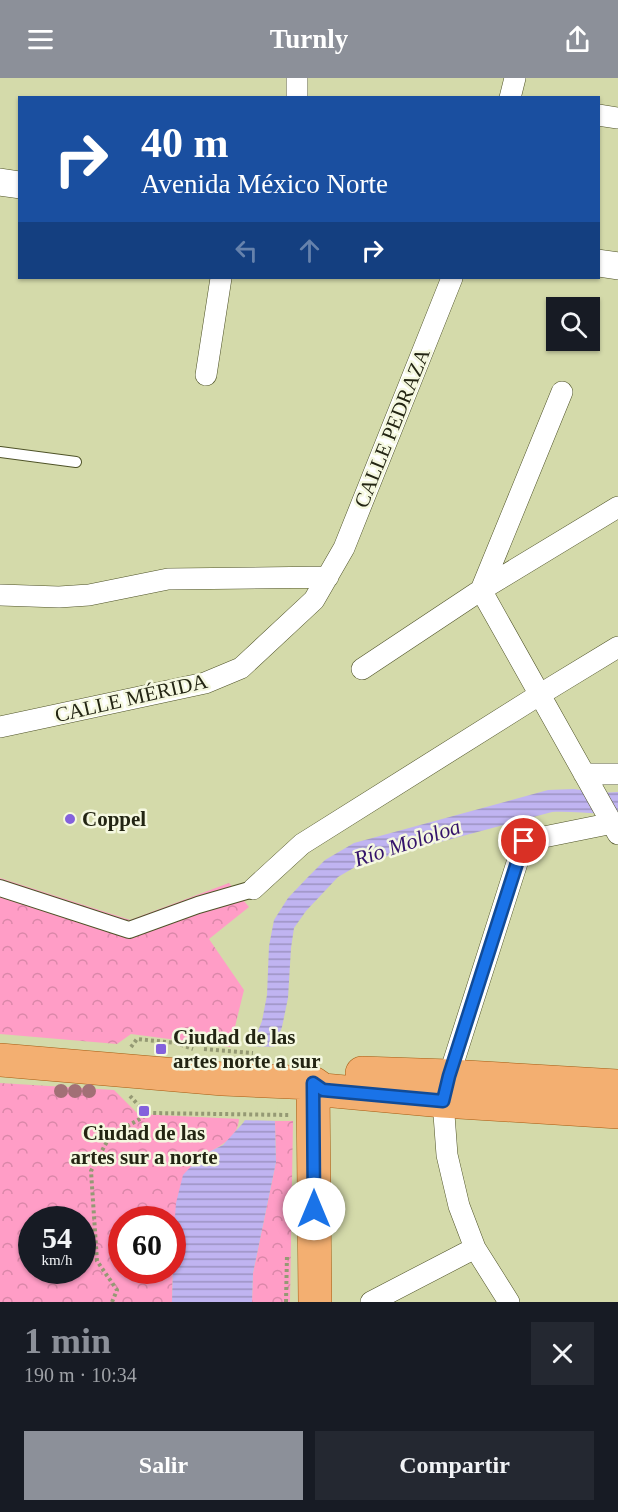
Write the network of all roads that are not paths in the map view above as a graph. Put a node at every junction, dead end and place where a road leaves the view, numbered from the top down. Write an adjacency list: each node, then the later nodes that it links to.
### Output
1 (297, 78): 3 (street)
2 (515, 78): 4 (street)
3 (297, 96)
4 (510, 96)
5 (600, 115): 6 (street)
6 (618, 118)
7 (0, 182): 8 (street)
8 (18, 184)
9 (600, 263): 10 (street)
10 (618, 266)
11 (221, 279): 13 (street)
12 (452, 279): 18 (street, CALLE PEDRAZA)
13 (206, 375)
14 (562, 392): 19 (street)
15 (0, 452): 16 (lane)
16 (76, 462)
17 (618, 507): 19 (street)
18 (328, 577): 20 (street); 24 (street, CALLE MÉRIDA)
19 (482, 590): 22 (street); 23 (street)
20 (0, 595)
21 (618, 647): 23 (street)
22 (362, 669)
23 (539, 695): 26 (street); 29 (street)
24 (0, 727)
25 (618, 774): 26 (street)
26 (586, 777): 27 (street)
27 (614, 825): 33 (street)
28 (0, 888): 29 (street)
29 (253, 889)
30 (0, 1060): 31 (main road)
31 (302, 1083): 33 (main road); 36 (main road)
32 (618, 1086): 33 (main road)
33 (446, 1089): 34 (main road); 35 (street)
34 (618, 1112)
35 (475, 1248): 37 (street); 38 (street)
36 (315, 1302)
37 (371, 1302)
38 (509, 1302)

